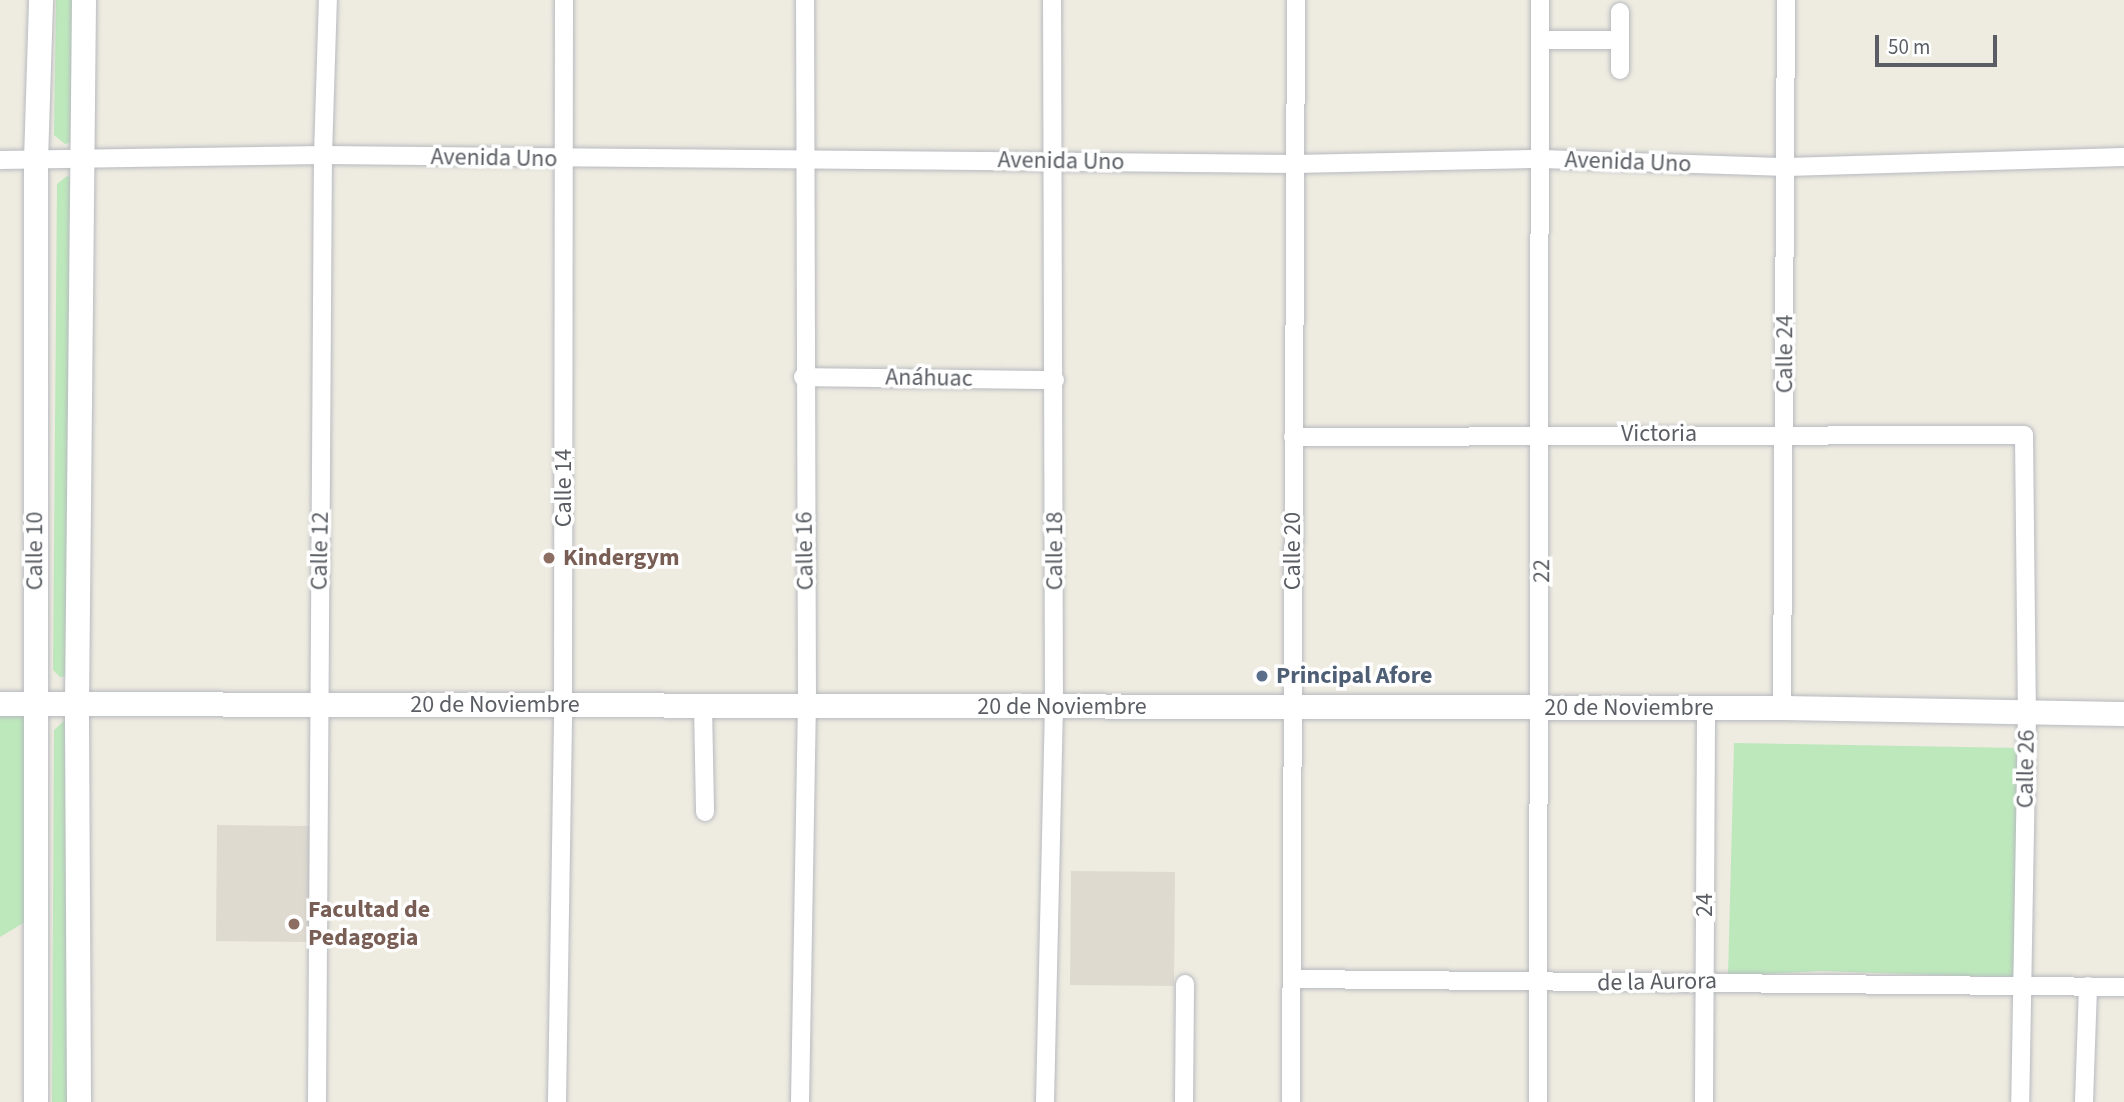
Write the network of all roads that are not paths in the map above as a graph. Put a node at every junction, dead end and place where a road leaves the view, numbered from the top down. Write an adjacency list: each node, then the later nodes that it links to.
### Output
1 (41, 0): 22 (main road, Calle 10)
2 (84, 0): 15 (main road, Calle 10)
3 (328, 0): 14 (street, Calle 12)
4 (564, 0): 17 (street, Calle 14)
5 (805, 0): 16 (street, Calle 16)
6 (1052, 0): 21 (street, Calle 18)
7 (1296, 0): 23 (street, Calle 20)
8 (1540, 0): 11 (street, 22)
9 (1786, 0): 24 (street, Calle 24)
10 (1620, 12): 12 (street)
11 (1540, 40): 12 (street); 18 (street, 22)
12 (1619, 40): 13 (street)
13 (1620, 70)
14 (323, 155): 15 (street, Avenida Uno); 17 (street, Avenida Uno); 34 (street, Calle 12)
15 (83, 157): 22 (street, Avenida Uno); 33 (main road, Calle 10)
16 (804, 158): 17 (street, Avenida Uno); 21 (street, Avenida Uno); 25 (street, Calle 16)
17 (565, 159): 35 (street, Calle 14)
18 (1542, 159): 23 (street, Avenida Uno); 24 (street, Avenida Uno); 28 (street, 22)
19 (2123, 159): 24 (street, Avenida Uno)
20 (0, 160): 22 (street, Avenida Uno)
21 (1054, 160): 23 (street, Avenida Uno); 26 (street, Calle 18)
22 (36, 162): 32 (main road, Calle 10)
23 (1294, 164): 30 (street, Calle 20)
24 (1787, 167): 27 (street, Calle 24)
25 (803, 377): 26 (street, Anáhuac); 37 (street, Calle 16)
26 (1055, 380): 38 (street, Calle 18)
27 (1784, 433): 28 (street, Victoria); 29 (street, Victoria); 42 (street, Calle 24)
28 (1542, 434): 30 (street, Victoria); 40 (street, 22)
29 (2024, 435): 44 (street, Calle 26)
30 (1293, 438): 39 (street, Calle 20)
31 (0, 704): 32 (main road, 20 de Noviembre)
32 (35, 704): 33 (main road, 20 de Noviembre); 53 (main road, Calle 10)
33 (77, 704): 34 (main road, 20 de Noviembre); 54 (main road, Calle 10)
34 (318, 705): 35 (main road, 20 de Noviembre); 55 (street, Calle 12)
35 (563, 705): 36 (main road, 20 de Noviembre); 56 (street, Calle 14)
36 (703, 706): 37 (main road, 20 de Noviembre); 45 (street)
37 (807, 706): 38 (main road, 20 de Noviembre); 57 (street, Calle 16)
38 (1054, 706): 39 (main road, 20 de Noviembre); 58 (street, Calle 18)
39 (1293, 707): 40 (main road, 20 de Noviembre); 46 (street, Calle 20)
40 (1541, 708): 41 (main road, 20 de Noviembre); 48 (street, 22)
41 (1706, 708): 42 (main road, 20 de Noviembre); 47 (street, 24)
42 (1782, 708): 44 (main road, 20 de Noviembre)
43 (2124, 714): 44 (main road, 20 de Noviembre)
44 (2027, 715): 50 (street, Calle 26)
45 (705, 812)
46 (1292, 979): 48 (street, de la Aurora); 60 (street, Calle 20)
47 (1704, 981): 48 (street, de la Aurora); 50 (street, de la Aurora); 62 (street, 24)
48 (1539, 983): 61 (street, 22)
49 (1185, 984): 59 (street)
50 (2021, 984): 51 (street, de la Aurora); 63 (street, Calle 26)
51 (2088, 986): 52 (street, de la Aurora); 64 (street)
52 (2124, 987)
53 (36, 1102)
54 (79, 1102)
55 (317, 1102)
56 (557, 1102)
57 (800, 1102)
58 (1045, 1102)
59 (1184, 1102)
60 (1292, 1102)
61 (1538, 1102)
62 (1704, 1102)
63 (2020, 1102)
64 (2084, 1102)

